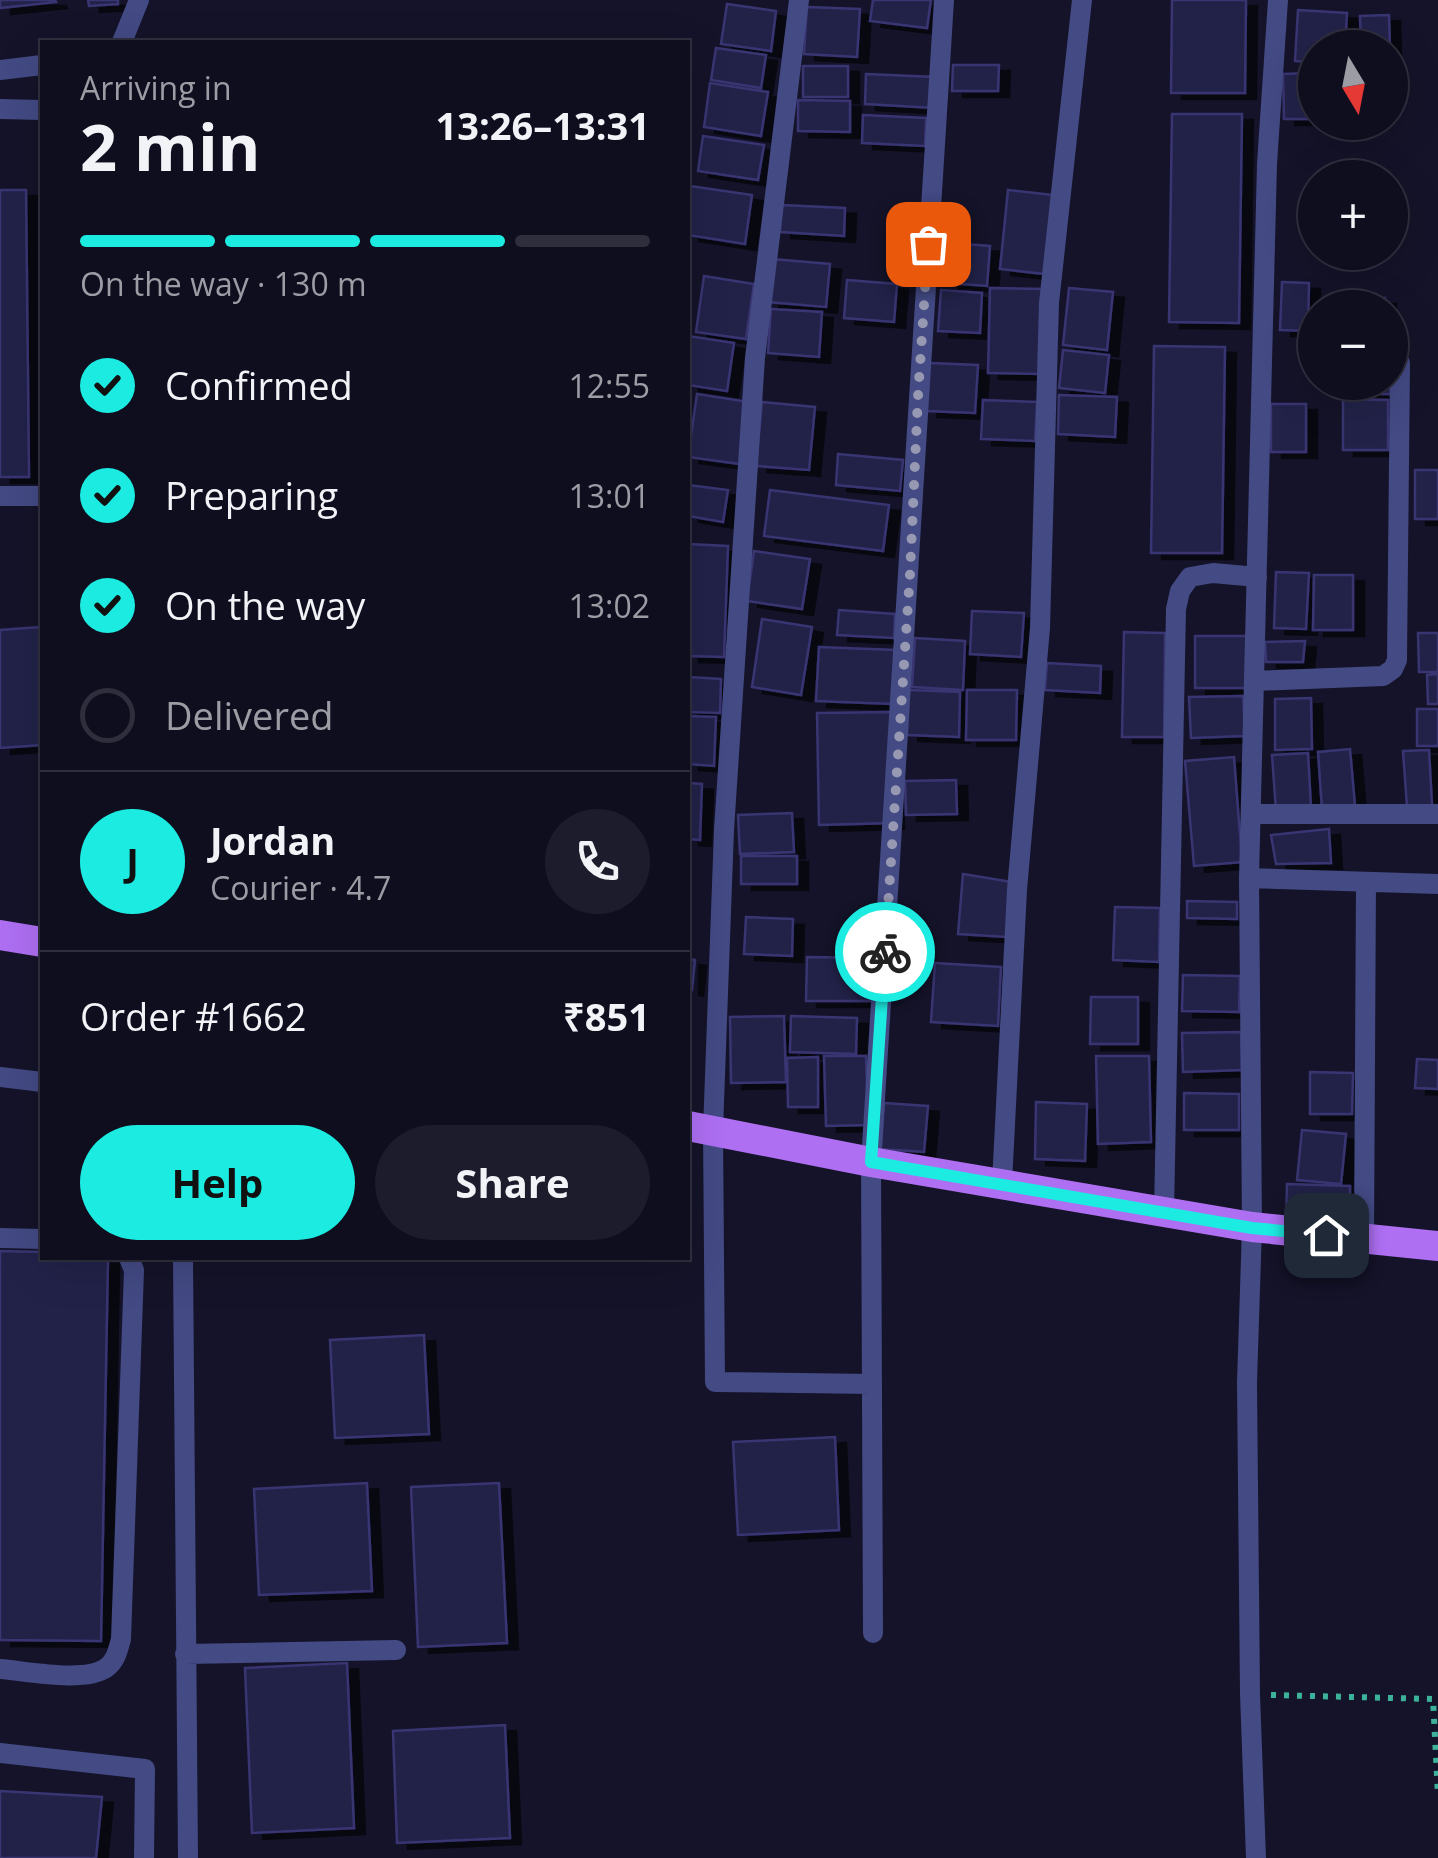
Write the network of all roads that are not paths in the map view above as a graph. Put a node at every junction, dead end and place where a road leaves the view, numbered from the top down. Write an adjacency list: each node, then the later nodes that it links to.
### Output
1 (139, 0): 6 (street)
2 (798, 0): 25 (street)
3 (944, 0): 26 (street)
4 (1082, 0): 27 (street)
5 (1278, 0): 14 (street)
6 (123, 40)
7 (40, 66): 8 (street)
8 (0, 70)
9 (0, 109): 10 (street)
10 (40, 110)
11 (1400, 400): 15 (street)
12 (0, 496): 13 (street)
13 (40, 496)
14 (1256, 577): 15 (street); 28 (street)
15 (1254, 682): 16 (street)
16 (1251, 814): 17 (street); 18 (street)
17 (1438, 814)
18 (1249, 878): 19 (street); 29 (street)
19 (1366, 882): 20 (street); 31 (street)
20 (1438, 884)
21 (0, 935): 22 (main road)
22 (40, 942)
23 (0, 1077): 24 (street)
24 (40, 1082)
25 (700, 1128): 26 (main road); 36 (street)
26 (871, 1162): 27 (main road); 36 (street)
27 (1002, 1183): 28 (main road)
28 (1164, 1212): 29 (main road)
29 (1252, 1228): 31 (main road); 44 (street)
30 (0, 1238): 32 (street)
31 (1364, 1239): 33 (main road)
32 (40, 1240)
33 (1438, 1246)
34 (131, 1260): 40 (street)
35 (183, 1260): 39 (street)
36 (872, 1384): 37 (street)
37 (873, 1633)
38 (396, 1650): 39 (street)
39 (185, 1654): 43 (street)
40 (0, 1668)
41 (0, 1753): 42 (street)
42 (144, 1858)
43 (188, 1858)
44 (1256, 1858)

